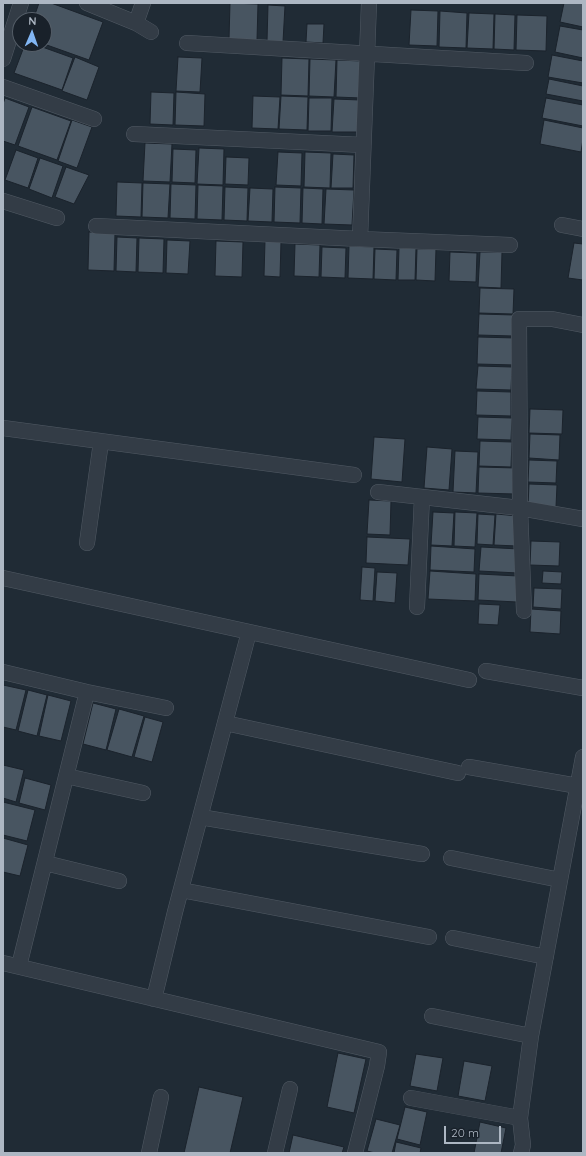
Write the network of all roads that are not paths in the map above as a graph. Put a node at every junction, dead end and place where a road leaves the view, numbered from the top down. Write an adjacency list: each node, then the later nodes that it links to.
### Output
1 (21, 3): 9 (street)
2 (87, 3): 5 (street)
3 (143, 3): 5 (street)
4 (369, 3): 8 (street)
5 (136, 23): 6 (street)
6 (151, 32)
7 (186, 43): 8 (street)
8 (366, 53): 10 (street); 14 (street)
9 (3, 59)
10 (526, 63)
11 (3, 87): 12 (street)
12 (94, 119)
13 (134, 134): 14 (street)
14 (363, 145): 20 (street)
15 (3, 201): 16 (street)
16 (57, 218)
17 (562, 225): 19 (street)
18 (96, 226): 20 (street)
19 (583, 229)
20 (360, 240): 21 (street)
21 (510, 245)
22 (583, 325): 28 (street)
23 (3, 428): 24 (street)
24 (101, 442): 25 (street); 30 (street)
25 (354, 475)
26 (378, 492): 27 (street)
27 (422, 497): 28 (street); 32 (street)
28 (520, 508): 29 (street); 33 (street)
29 (583, 519)
30 (86, 543)
31 (3, 578): 34 (street)
32 (417, 607)
33 (524, 611)
34 (249, 632): 37 (street); 41 (street)
35 (486, 671): 38 (street)
36 (3, 672): 39 (street)
37 (469, 680)
38 (583, 688)
39 (87, 692): 40 (street); 43 (street)
40 (166, 708)
41 (225, 723): 44 (street); 46 (street)
42 (583, 757): 44 (street)
43 (66, 776): 45 (street); 49 (street)
44 (578, 786): 50 (street)
45 (143, 793)
46 (200, 817): 47 (street); 52 (street)
47 (422, 854)
48 (451, 858): 50 (street)
49 (45, 863): 51 (street); 57 (street)
50 (560, 880): 55 (street)
51 (119, 881)
52 (181, 890): 53 (street); 58 (street)
53 (429, 937)
54 (453, 938): 55 (street)
55 (546, 958): 60 (street)
56 (3, 962): 57 (street)
57 (20, 966): 58 (street)
58 (154, 999): 67 (street)
59 (432, 1016): 60 (street)
60 (531, 1036): 64 (street)
61 (290, 1089): 66 (street)
62 (161, 1097): 65 (street)
63 (410, 1098): 64 (street)
64 (520, 1118): 68 (street)
65 (149, 1153)
66 (275, 1153)
67 (355, 1153)
68 (521, 1153)

